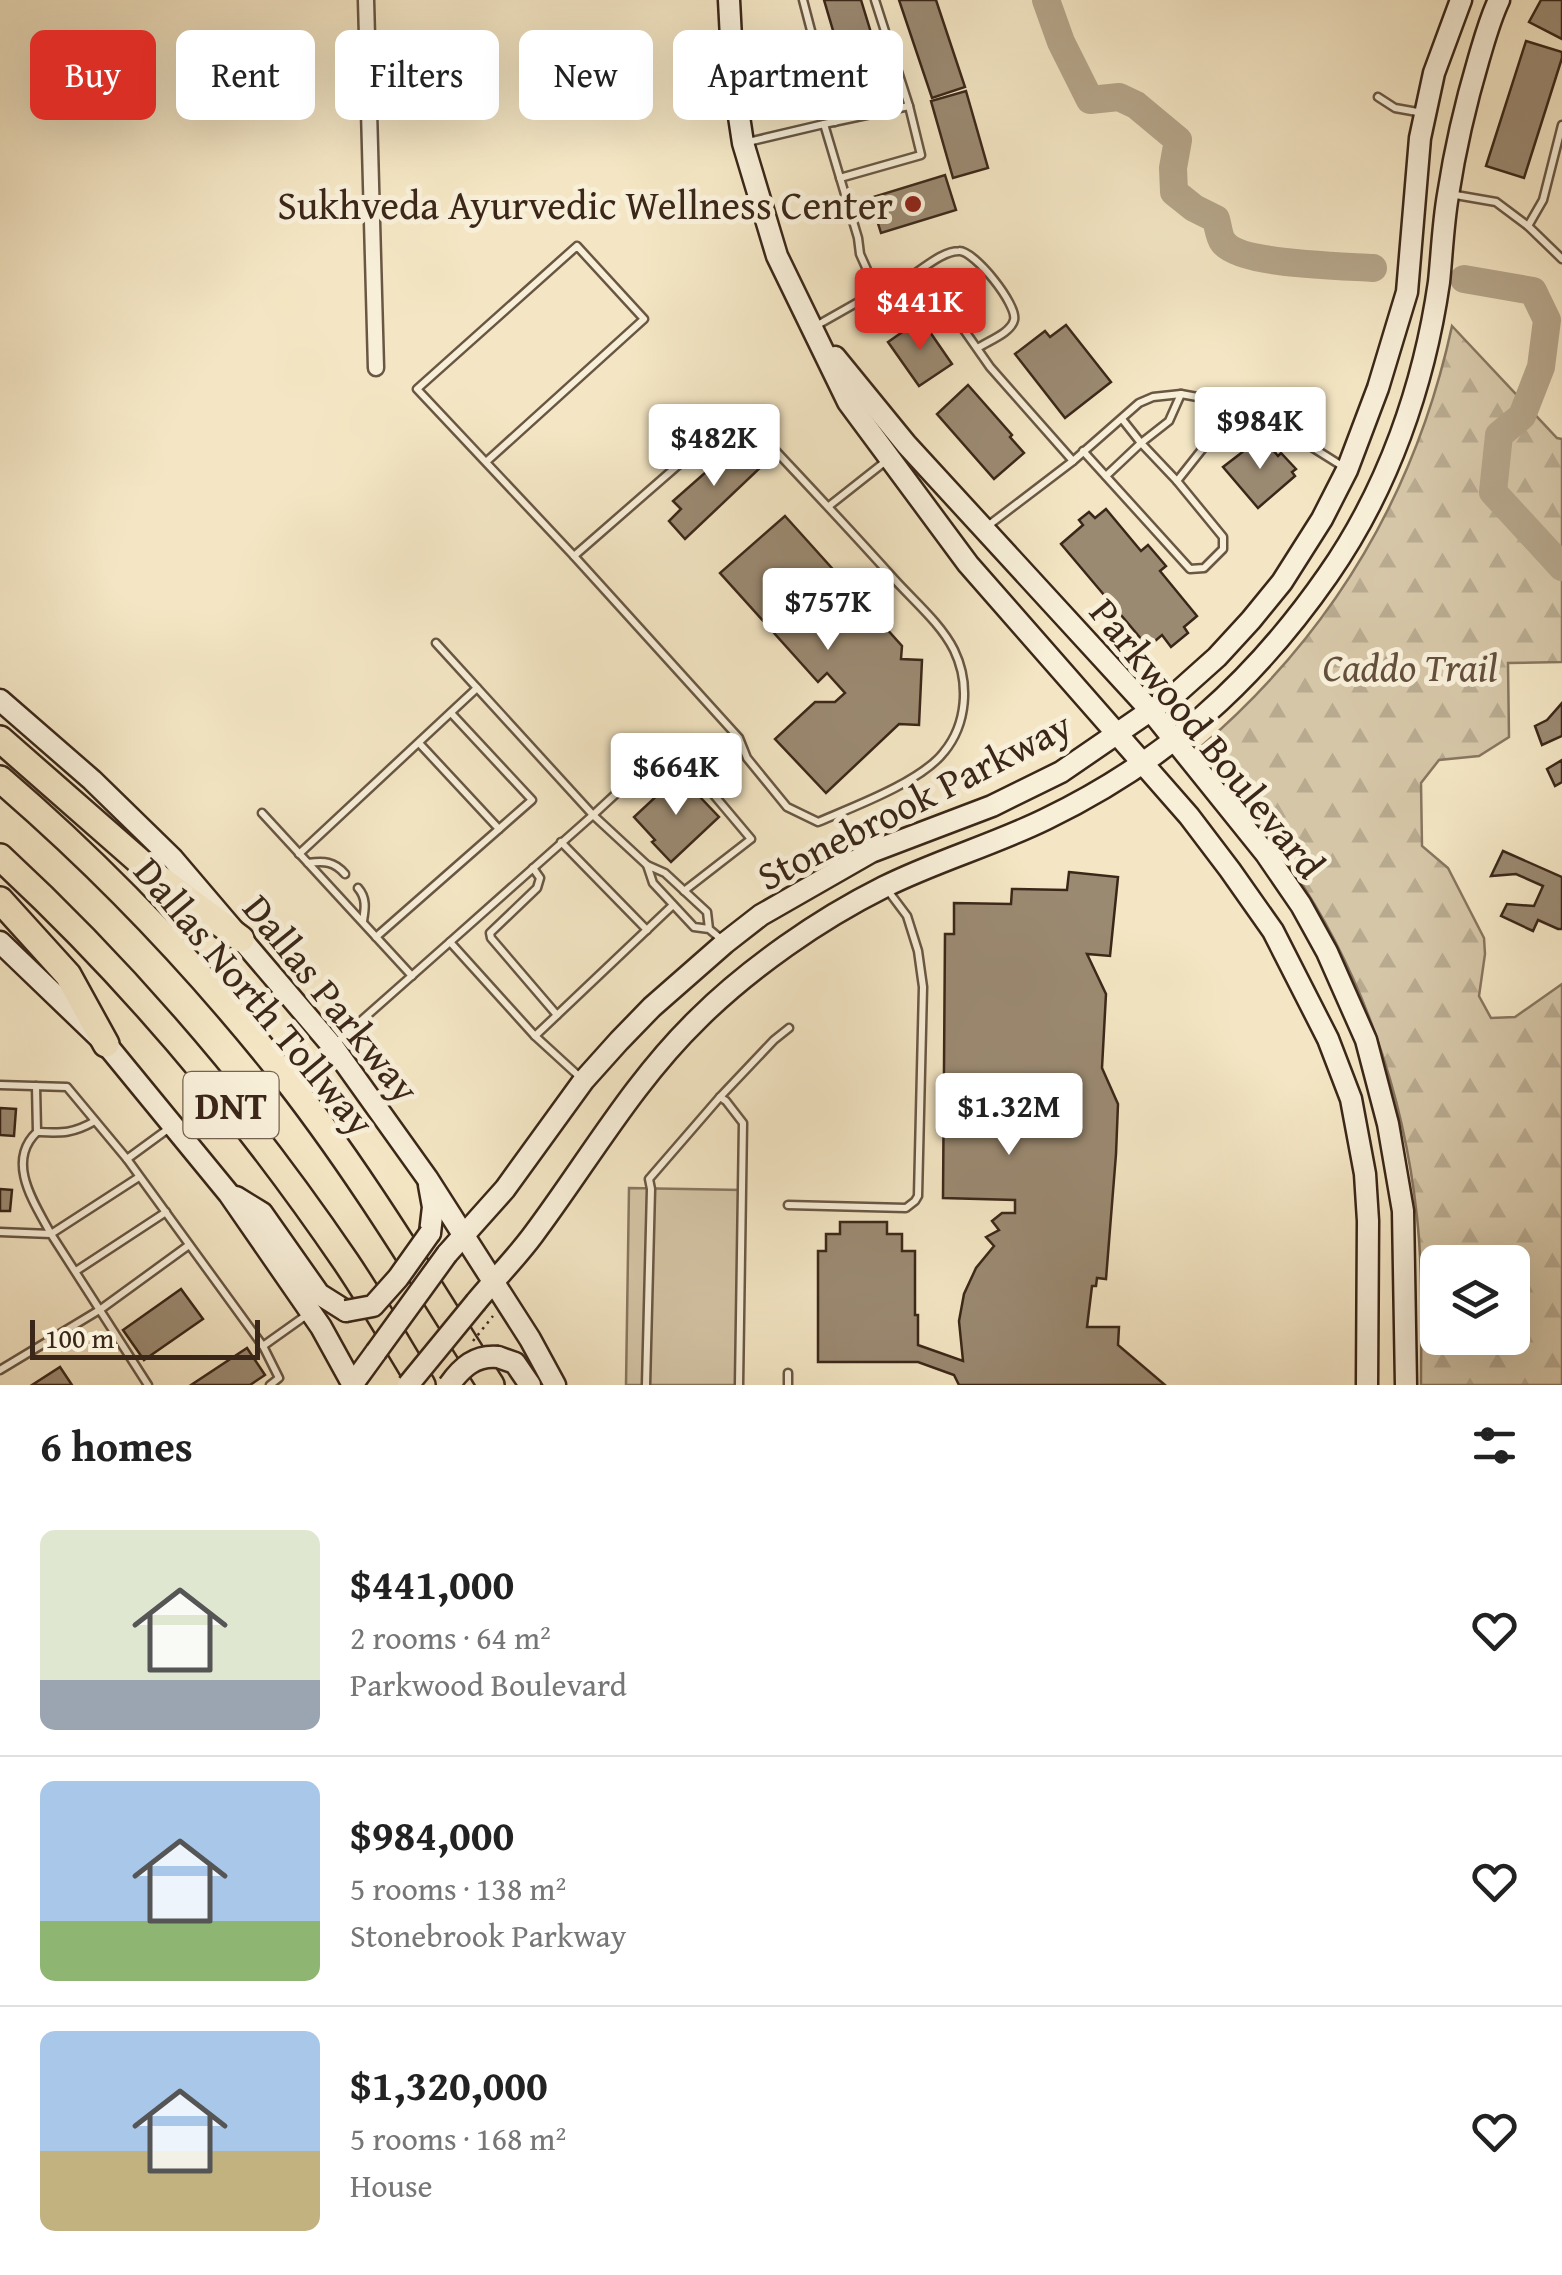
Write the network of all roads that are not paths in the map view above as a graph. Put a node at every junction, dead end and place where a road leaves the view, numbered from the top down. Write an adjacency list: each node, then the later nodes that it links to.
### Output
1 (366, 0): 22 (street)
2 (729, 0): 13 (main road, Parkwood Boulevard)
3 (804, 0): 10 (lane)
4 (875, 0): 8 (lane)
5 (1461, 0): 9 (main road, Stonebrook Parkway)
6 (1500, 0): 15 (main road, Stonebrook Parkway)
7 (1378, 97): 9 (lane)
8 (908, 106): 10 (lane); 14 (lane)
9 (1425, 114): 32 (main road, Stonebrook Parkway)
10 (835, 122): 11 (lane)
11 (824, 124): 13 (lane); 14 (lane)
12 (1562, 126): 16 (lane)
13 (743, 143): 20 (main road, Parkwood Boulevard)
14 (840, 178): 19 (lane)
15 (1448, 193): 16 (lane); 35 (main road, Stonebrook Parkway)
16 (1528, 226): 17 (lane)
17 (1562, 259)
18 (910, 276): 19 (lane); 21 (lane); 21 (lane)
19 (877, 292): 20 (lane)
20 (812, 328): 27 (main road, Parkwood Boulevard); 29 (main road, Parkwood Boulevard)
21 (978, 348): 30 (lane)
22 (376, 368)
23 (1181, 394): 24 (lane); 25 (lane); 26 (lane)
24 (1233, 404): 32 (lane); 34 (lane)
25 (1122, 419): 26 (lane); 28 (lane)
26 (1140, 443): 33 (lane); 34 (lane)
27 (906, 444): 29 (lane); 37 (main road, Parkwood Boulevard)
28 (1083, 452): 30 (lane); 33 (lane)
29 (889, 459): 36 (lane); 44 (main road, Parkwood Boulevard)
30 (1072, 460): 37 (lane)
31 (486, 462): 31 (lane); 38 (lane)
32 (1347, 470): 35 (main road); 42 (main road, Stonebrook Parkway)
33 (1106, 476): 34 (lane)
34 (1177, 480)
35 (1378, 486): 46 (main road, Stonebrook Parkway)
36 (828, 506): 38 (lane); 38 (lane)
37 (984, 529): 42 (main road, Parkwood Boulevard)
38 (574, 556)
39 (436, 643): 40 (lane)
40 (477, 688): 43 (lane); 51 (lane)
41 (0, 700): 69 (main road, Dallas Parkway)
42 (1151, 711): 44 (main road, Stonebrook Parkway); 46 (main road, Parkwood Boulevard)
43 (450, 713): 47 (lane); 52 (lane)
44 (1117, 735): 48 (main road, Parkwood Boulevard); 67 (main road, Stonebrook Parkway)
45 (0, 740): 69 (highway)
46 (1175, 742): 48 (main road, Stonebrook Parkway); 72 (main road, Parkwood Boulevard)
47 (419, 743): 52 (lane); 54 (lane)
48 (1142, 764): 60 (main road, Stonebrook Parkway); 73 (main road, Parkwood Boulevard)
49 (0, 779): 111 (highway, Dallas North Tollway / DNT)
50 (262, 813): 54 (lane)
51 (593, 816): 53 (lane); 57 (lane); 62 (lane)
52 (499, 830): 68 (lane)
53 (561, 842): 58 (lane); 66 (lane)
54 (299, 854): 56 (lane)
55 (0, 856): 109 (highway, DNT)
56 (308, 863): 59 (lane); 65 (lane)
57 (646, 865): 62 (lane); 64 (lane)
58 (532, 868): 71 (lane); 76 (lane)
59 (346, 874)
60 (886, 886): 74 (main road, Stonebrook Parkway); 92 (lane)
61 (358, 888): 65 (lane)
62 (684, 891): 67 (lane)
63 (0, 900): 79 (highway)
64 (673, 905): 66 (lane); 67 (lane)
65 (362, 922): 68 (lane)
66 (647, 930): 76 (lane)
67 (718, 936): 74 (main road); 81 (main road, Stonebrook Parkway)
68 (376, 937): 75 (lane)
69 (242, 939): 80 (main road, Dallas Parkway)
70 (0, 942): 79 (main road)
71 (450, 942): 75 (lane); 78 (lane)
72 (1327, 952): 73 (main road); 118 (main road, Parkwood Boulevard)
73 (1292, 968): 117 (main road, Parkwood Boulevard)
74 (750, 973): 99 (main road, Stonebrook Parkway)
75 (412, 976): 80 (lane)
76 (558, 1015): 78 (lane)
77 (790, 1028): 84 (lane)
78 (535, 1036): 81 (lane)
79 (106, 1044): 86 (main road)
80 (332, 1047): 90 (main road, Dallas Parkway)
81 (584, 1080): 96 (main road, Stonebrook Parkway)
82 (0, 1085): 83 (lane)
83 (36, 1086): 85 (lane); 87 (lane)
84 (720, 1098): 114 (lane); 115 (lane)
85 (95, 1121): 87 (lane); 88 (lane)
86 (173, 1126): 88 (lane); 91 (main road)
87 (36, 1132): 95 (lane)
88 (127, 1159): 89 (lane)
89 (140, 1176): 93 (lane); 95 (lane)
90 (427, 1178): 91 (main road, bridge); 96 (main road, Dallas Parkway)
91 (230, 1194): 101 (main road)
92 (788, 1206)
93 (166, 1212): 97 (lane); 98 (lane)
94 (0, 1232): 95 (lane)
95 (52, 1234): 98 (lane)
96 (464, 1236): 99 (main road, Dallas Parkway); 107 (main road, Stonebrook Parkway, bridge)
97 (189, 1245): 100 (lane); 102 (lane)
98 (76, 1272): 100 (lane)
99 (493, 1281): 108 (main road, Stonebrook Parkway, bridge); 113 (main road, Dallas Parkway)
100 (101, 1309): 103 (lane); 105 (lane)
101 (310, 1312): 102 (lane); 107 (main road)
102 (264, 1346): 106 (lane)
103 (0, 1370)
104 (788, 1374): 116 (lane)
105 (148, 1385)
106 (270, 1385)
107 (352, 1385)
108 (408, 1385)
109 (422, 1385)
110 (449, 1385): 112 (main road, bridge)
111 (491, 1385)
112 (530, 1385)
113 (554, 1385)
114 (646, 1385)
115 (739, 1385)
116 (788, 1385)
117 (1366, 1385)
118 (1406, 1385)

